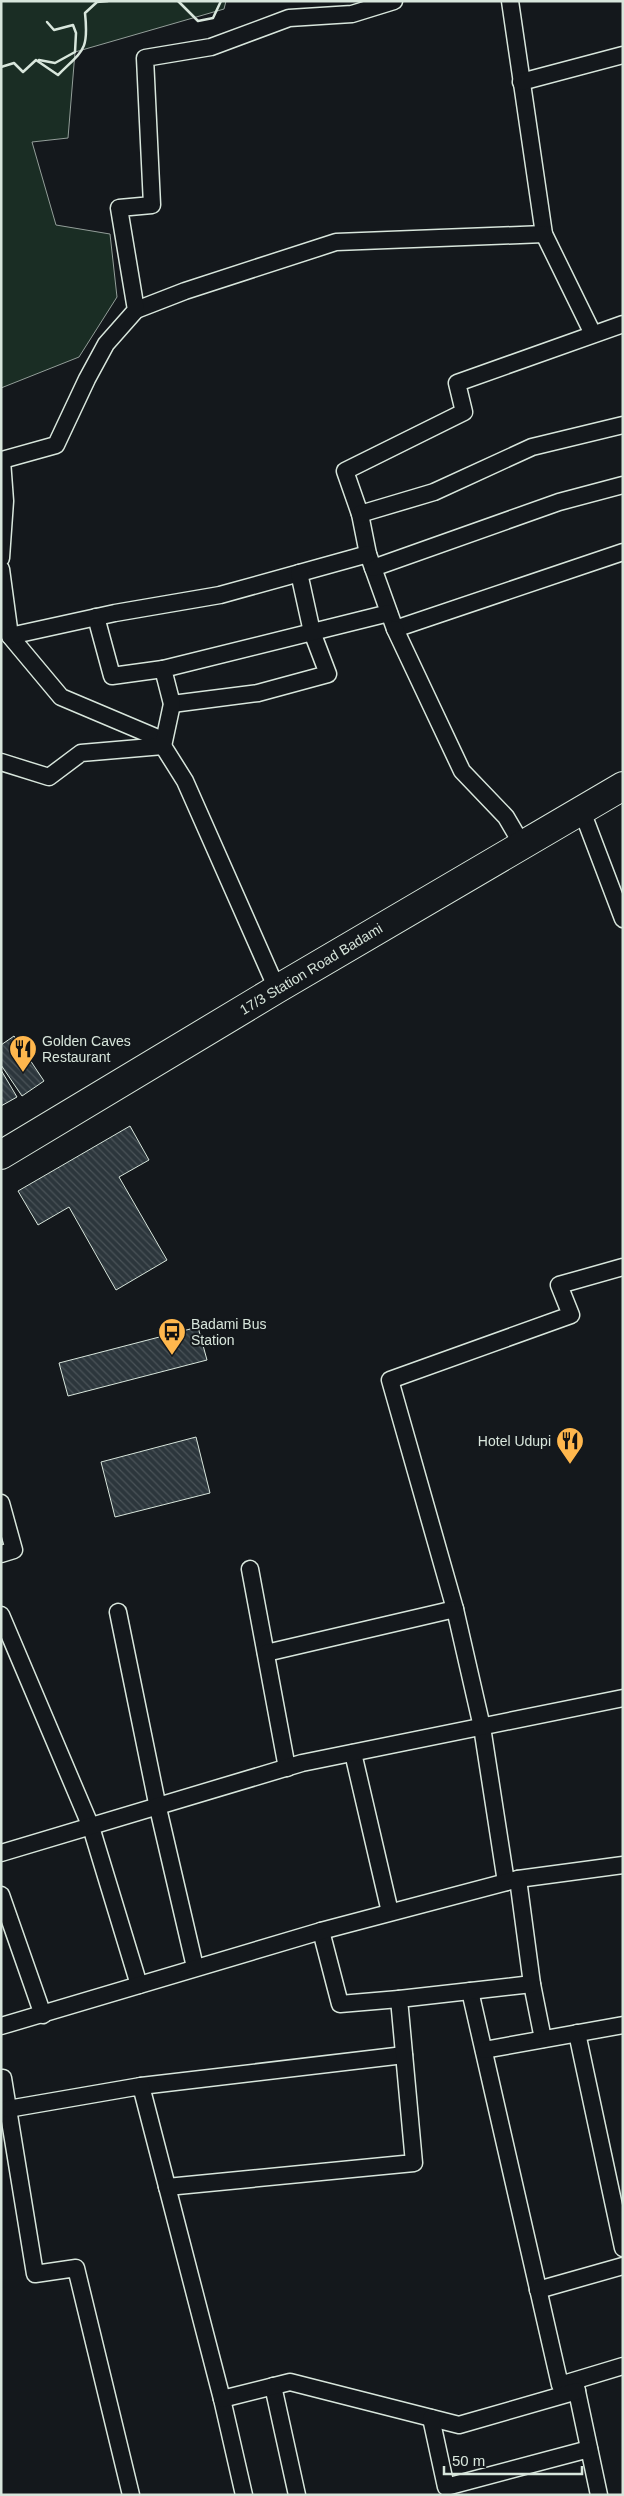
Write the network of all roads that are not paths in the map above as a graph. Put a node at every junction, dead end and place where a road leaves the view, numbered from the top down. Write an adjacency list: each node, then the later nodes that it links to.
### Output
1 (394, 1): 6 (street)
2 (510, 1): 4 (street)
3 (623, 55): 4 (street)
4 (521, 82): 5 (street)
5 (544, 234): 6 (street); 8 (street)
6 (136, 310): 13 (street)
7 (623, 324): 8 (street)
8 (593, 334): 11 (street)
9 (623, 426): 11 (street)
10 (623, 485): 14 (street)
11 (360, 514): 14 (street)
12 (623, 552): 20 (street)
13 (1, 558)
14 (370, 561): 16 (street); 17 (street)
15 (1, 569): 18 (street)
16 (299, 573): 19 (street); 21 (street)
17 (389, 613): 20 (street); 21 (street)
18 (4, 615): 22 (street)
19 (96, 617): 22 (street); 23 (street)
20 (396, 629): 29 (street)
21 (312, 632): 23 (street); 24 (street)
22 (10, 636): 25 (street)
23 (164, 669): 24 (street)
24 (172, 704): 25 (street)
25 (163, 746): 26 (street); 31 (street)
26 (1, 762)
27 (623, 786): 28 (highway, 17/3 Station Road Badami)
28 (582, 810): 29 (highway, 17/3 Station Road Badami); 30 (street)
29 (522, 846): 31 (highway, 17/3 Station Road Badami)
30 (623, 919)
31 (277, 989): 32 (highway, 17/3 Station Road Badami)
32 (1, 1155)
33 (623, 1267): 37 (street)
34 (1, 1503): 35 (street)
35 (1, 1554)
36 (250, 1569): 40 (street)
37 (454, 1609): 40 (street); 42 (street)
38 (118, 1612): 45 (street)
39 (1, 1615): 46 (street)
40 (266, 1654): 44 (street)
41 (623, 1698): 42 (street)
42 (482, 1727): 43 (street); 49 (street)
43 (353, 1753): 44 (street); 51 (street)
44 (288, 1768): 45 (street)
45 (158, 1808): 46 (street); 53 (street)
46 (91, 1827): 47 (street); 54 (street)
47 (1, 1853)
48 (623, 1866): 49 (street)
49 (512, 1880): 51 (street); 55 (street)
50 (1, 1895): 58 (street)
51 (390, 1912): 52 (street)
52 (322, 1931): 53 (street); 57 (street)
53 (195, 1967): 54 (street)
54 (139, 1984): 58 (street)
55 (532, 1984): 56 (street); 62 (street)
56 (470, 1991): 57 (street); 63 (street)
57 (398, 1999): 64 (street)
58 (43, 2015): 60 (street)
59 (623, 2025): 61 (street)
60 (1, 2026)
61 (577, 2034): 62 (street); 69 (street)
62 (543, 2039): 63 (street)
63 (484, 2050): 71 (street)
64 (404, 2055): 66 (street); 68 (street)
65 (2, 2076): 67 (street)
66 (141, 2086): 67 (street); 68 (street)
67 (8, 2109): 79 (street)
68 (167, 2187): 75 (street)
69 (623, 2248)
70 (623, 2266): 71 (street)
71 (538, 2290): 74 (street)
72 (623, 2366): 74 (street)
73 (273, 2386): 75 (street); 76 (street); 81 (street)
74 (576, 2386): 76 (street); 77 (street)
75 (222, 2399): 80 (street)
76 (431, 2418): 78 (street)
77 (589, 2449): 78 (street); 82 (street)
78 (446, 2491)
79 (132, 2495)
80 (244, 2495)
81 (297, 2495)
82 (599, 2495)

